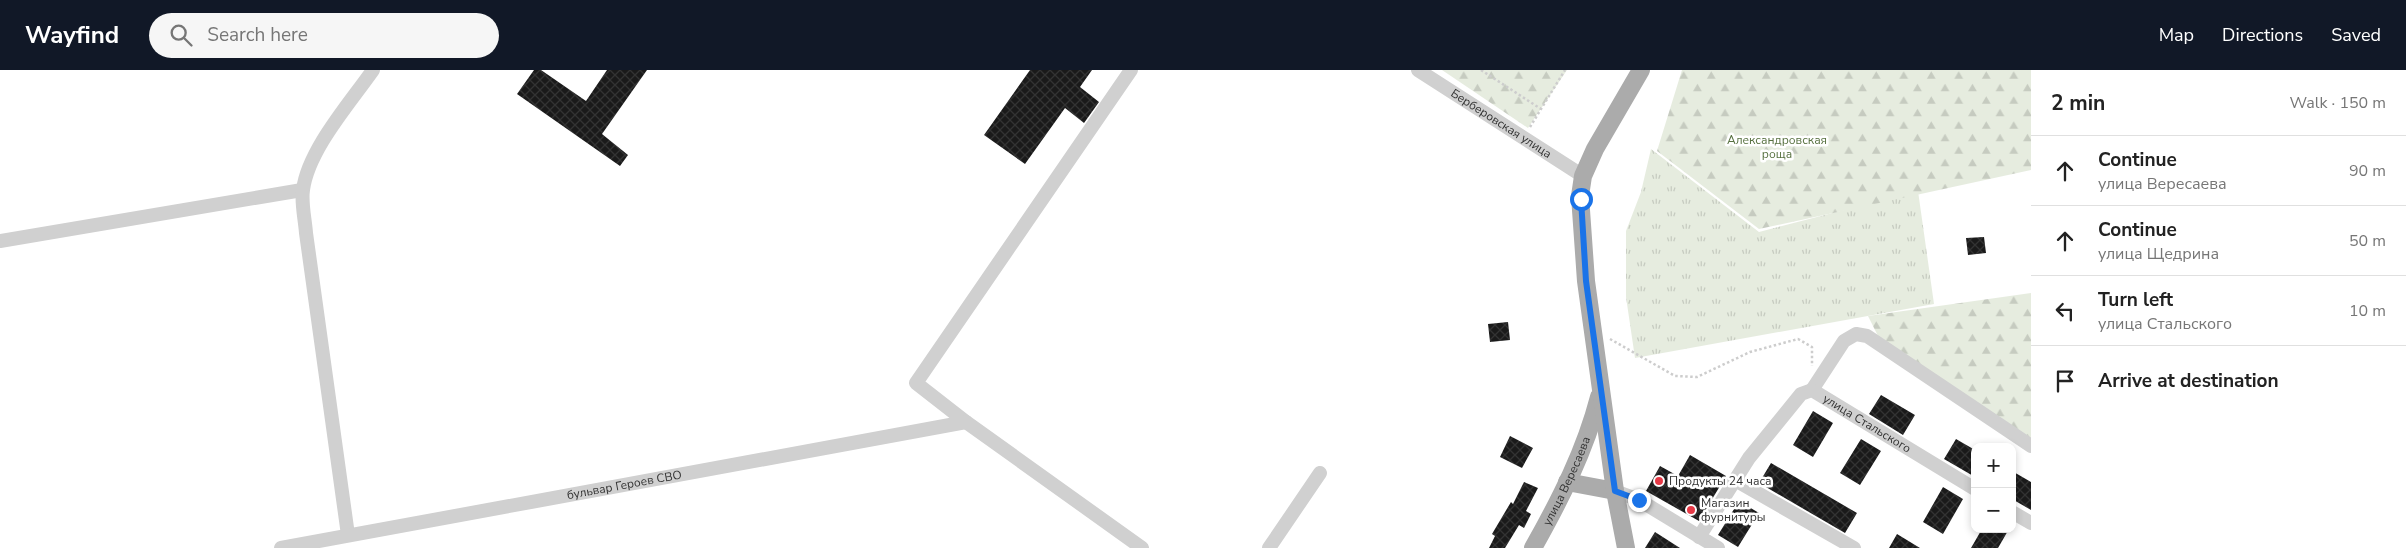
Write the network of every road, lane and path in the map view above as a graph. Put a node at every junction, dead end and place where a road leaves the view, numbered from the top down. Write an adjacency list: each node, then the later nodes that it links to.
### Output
1 (373, 70): 10 (street)
2 (1131, 70): 15 (street)
3 (1418, 70): 8 (street, Берберовская улица)
4 (1480, 70): 7 (path)
5 (1565, 70): 7 (path)
6 (1641, 70): 9 (main road, улица Вересаева)
7 (1541, 109): 8 (path)
8 (1522, 139): 9 (street, Берберовская улица)
9 (1583, 176): 12 (main road, улица Вересаева)
10 (302, 190): 11 (street); 24 (street)
11 (0, 242)
12 (1592, 329): 13 (main road, улица Вересаева); 14 (path)
13 (1601, 389): 19 (main road, улица Вересаева); 21 (main road)
14 (1812, 390): 16 (street); 18 (street, улица Стальского); 20 (street, улица Стальского)
15 (966, 422): 24 (street, бульвар Героев СВО); 27 (street)
16 (2031, 446)
17 (1320, 473): 28 (street)
18 (1735, 480): 25 (street, улица Стальского); 32 (street)
19 (1567, 482): 21 (main road); 29 (main road, улица Вересаева)
20 (1973, 488)
21 (1615, 491): 25 (street); 30 (main road)
22 (2016, 515): 23 (street)
23 (2031, 524)
24 (348, 535): 26 (street, бульвар Героев СВО)
25 (1699, 537): 31 (street)
26 (281, 548)
27 (1142, 548)
28 (1269, 548)
29 (1533, 548)
30 (1626, 548)
31 (1718, 548)
32 (1854, 548)

